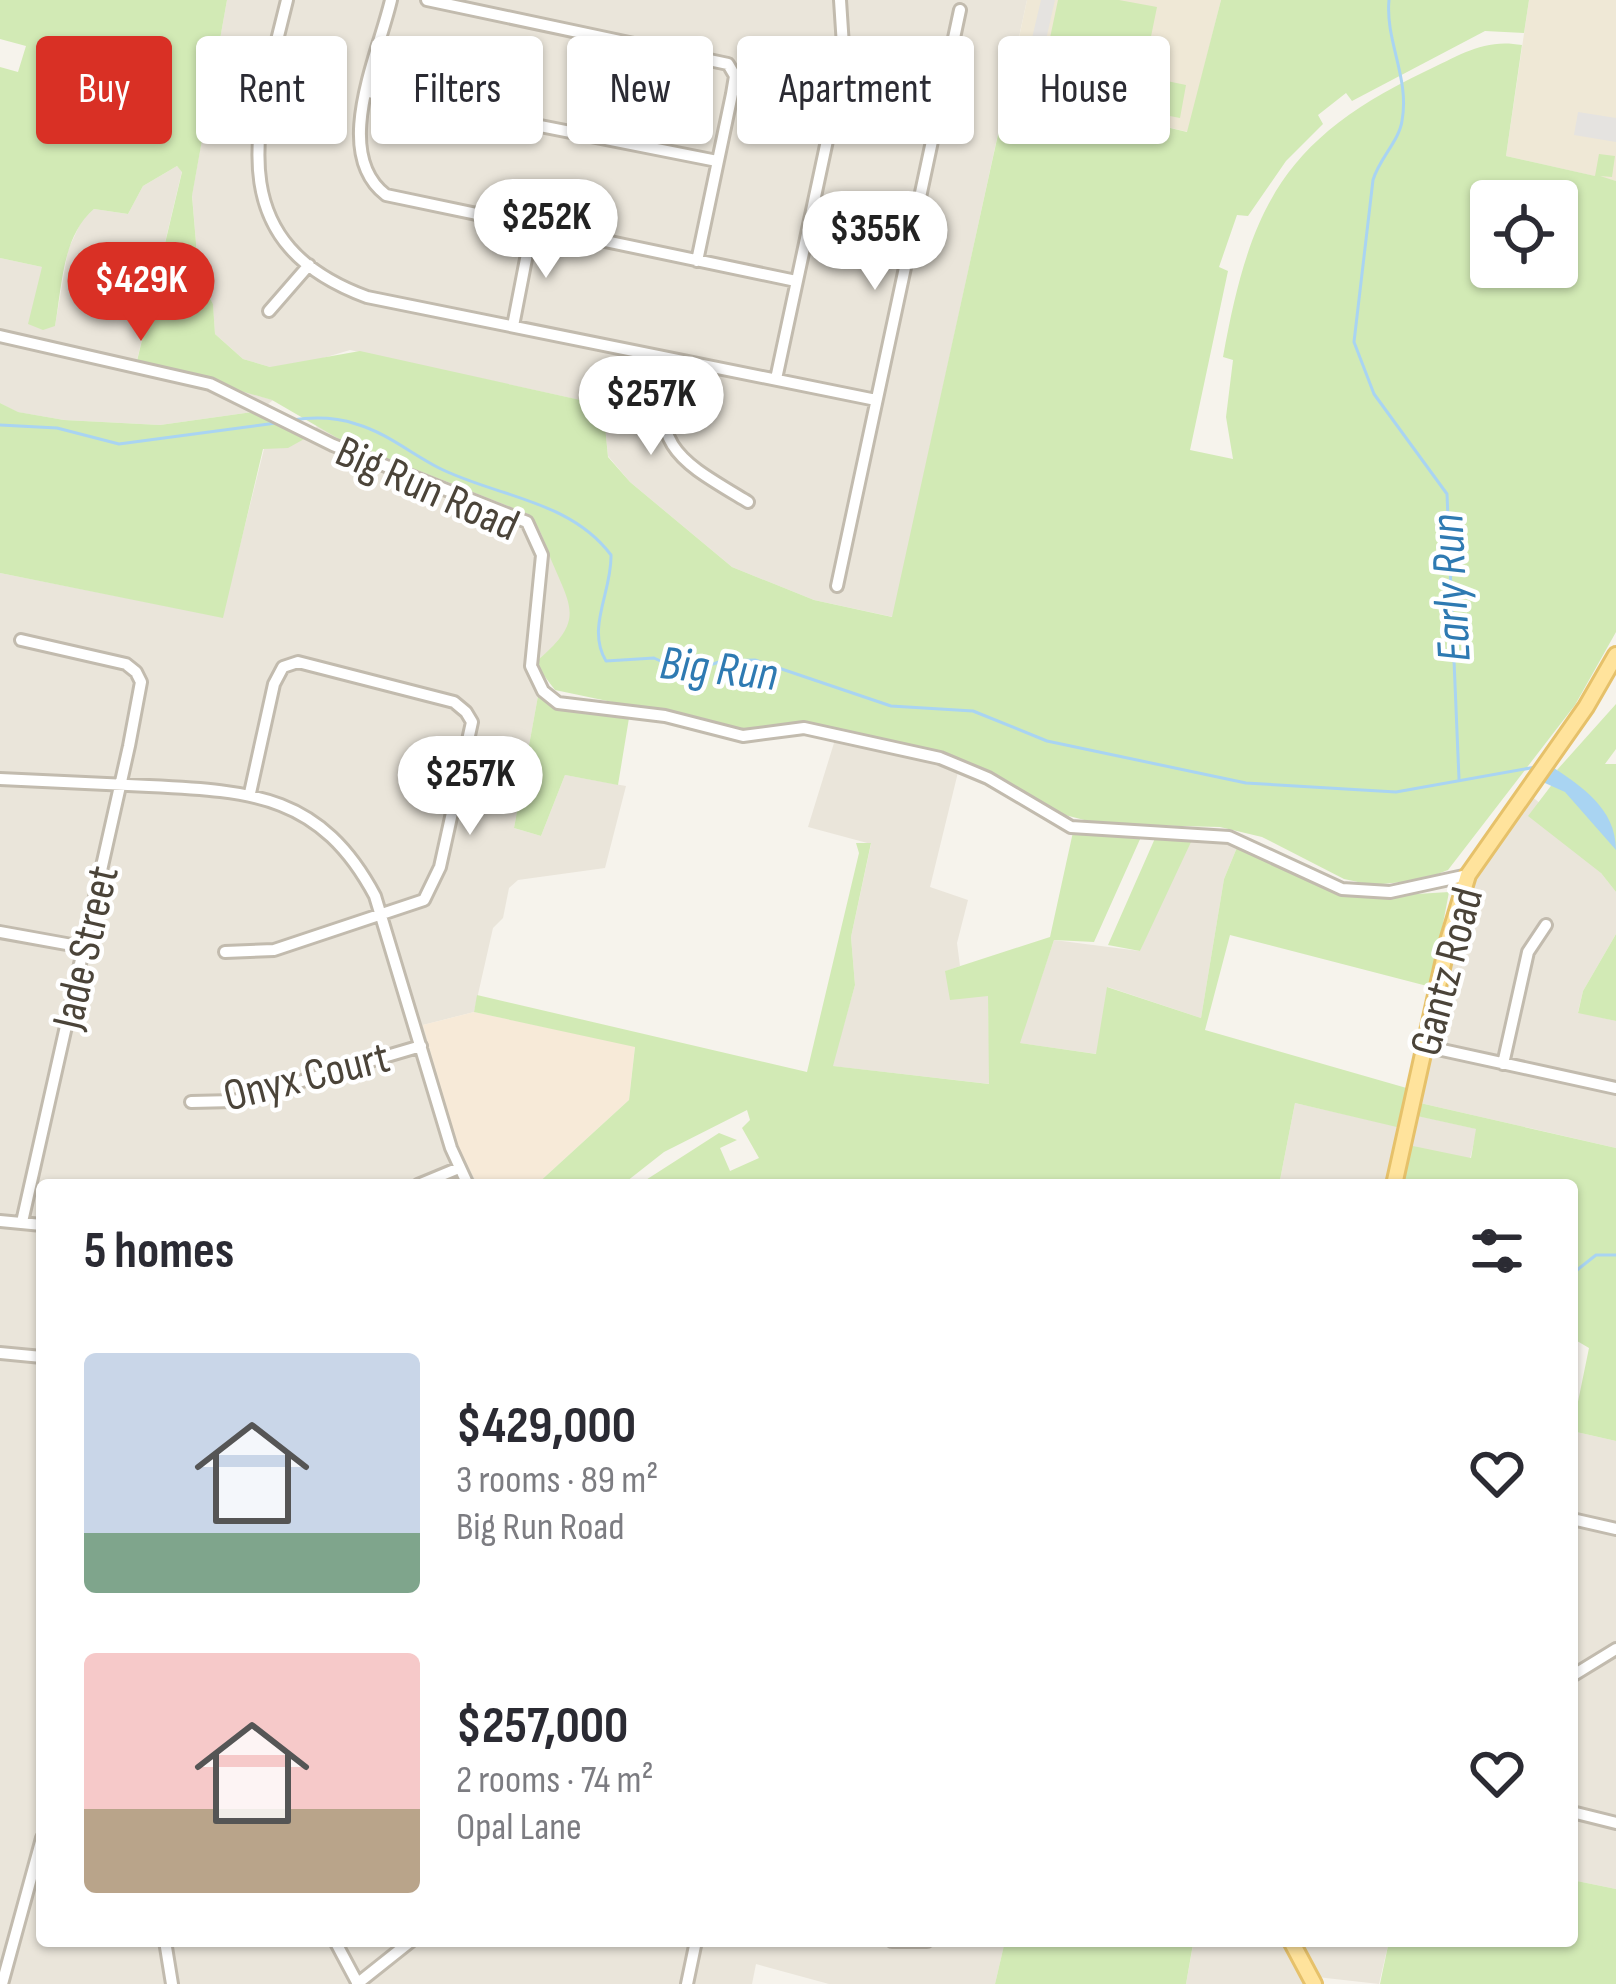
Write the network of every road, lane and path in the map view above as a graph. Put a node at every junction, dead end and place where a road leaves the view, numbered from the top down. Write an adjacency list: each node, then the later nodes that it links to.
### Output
1 (287, 0): 14 (street)
2 (392, 0): 8 (street)
3 (427, 0): 11 (street)
4 (840, 0): 6 (street)
5 (960, 10): 7 (street)
6 (842, 36)
7 (954, 36)
8 (369, 92): 11 (street); 12 (street)
9 (828, 144): 15 (street)
10 (931, 144): 21 (street)
11 (717, 161): 13 (street)
12 (532, 228): 13 (street); 17 (street)
13 (697, 261): 15 (street)
14 (309, 265): 16 (street); 17 (street)
15 (796, 281): 20 (street)
16 (269, 311)
17 (513, 326): 19 (street)
18 (0, 336): 35 (street, Big Run Road)
19 (668, 359): 20 (street); 22 (street)
20 (776, 380): 21 (street)
21 (876, 400): 23 (street)
22 (748, 502)
23 (837, 586)
24 (21, 640): 29 (street)
25 (276, 654): 28 (street)
26 (1616, 655): 35 (main road, Gantz Road)
27 (148, 664): 29 (street)
28 (283, 667): 31 (street); 34 (street)
29 (136, 672): 33 (street, Jade Street)
30 (479, 704): 31 (street)
31 (466, 712): 36 (street)
32 (0, 779): 33 (street)
33 (120, 785): 34 (street); 39 (street, Jade Street)
34 (250, 793): 36 (street)
35 (1468, 875): 42 (main road, Gantz Road)
36 (383, 917): 40 (street); 41 (street)
37 (1546, 925): 43 (street)
38 (0, 932): 39 (street)
39 (83, 947): 51 (street, Jade Street)
40 (225, 952)
41 (421, 1046): 45 (street, Onyx Court); 46 (street)
42 (1424, 1046): 43 (street); 49 (main road, Gantz Road)
43 (1503, 1064): 44 (street)
44 (1616, 1088)
45 (191, 1102)
46 (459, 1168): 47 (street); 48 (street)
47 (432, 1179)
48 (465, 1179)
49 (1395, 1179)
50 (0, 1221): 51 (street)
51 (22, 1222): 52 (street)
52 (36, 1224)
53 (0, 1353): 54 (street)
54 (36, 1356)
55 (1578, 1520): 56 (street)
56 (1616, 1529)
57 (1616, 1650): 58 (street)
58 (1578, 1672)
59 (1578, 1814): 60 (street)
60 (1616, 1822)
61 (36, 1860): 67 (street)
62 (166, 1947): 68 (street)
63 (338, 1947): 69 (street)
64 (404, 1947): 69 (street)
65 (695, 1947): 70 (street)
66 (1295, 1947): 71 (main road)
67 (2, 1984)
68 (172, 1984)
69 (358, 1984)
70 (687, 1984)
71 (1313, 1984)

